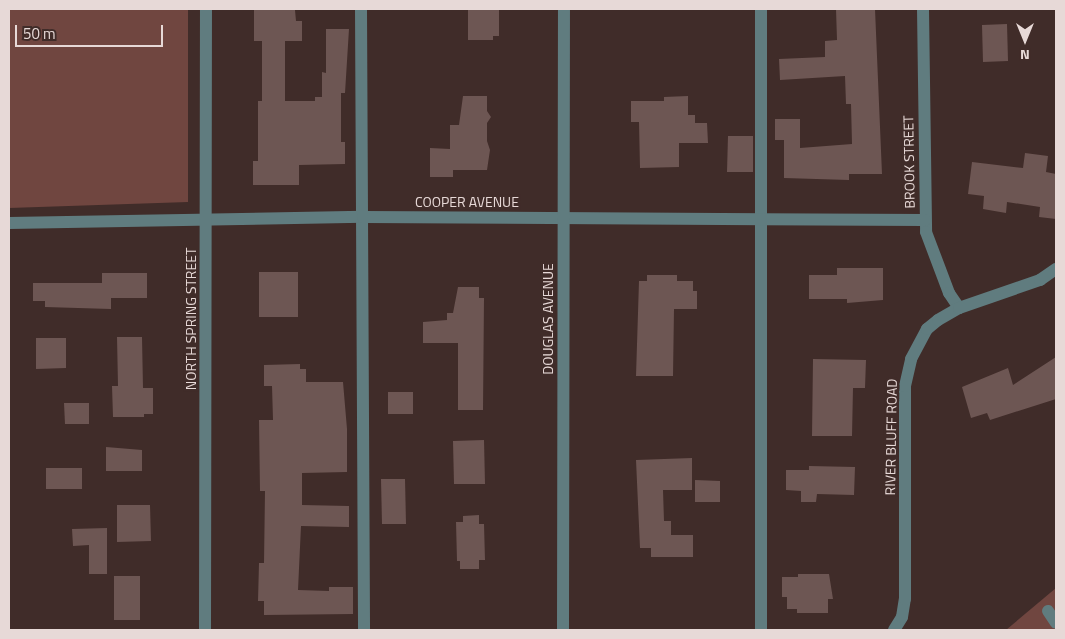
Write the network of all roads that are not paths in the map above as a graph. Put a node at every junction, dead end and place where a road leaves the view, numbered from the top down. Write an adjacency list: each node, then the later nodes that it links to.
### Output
1 (206, 9): 9 (street, NORTH SPRING STREET)
2 (361, 9): 6 (street)
3 (564, 9): 7 (street, DOUGLAS AVENUE)
4 (761, 9): 8 (street)
5 (923, 9): 10 (street, BROOK STREET)
6 (363, 217): 7 (street, COOPER AVENUE); 9 (street, COOPER AVENUE); 17 (street)
7 (564, 217): 8 (street, COOPER AVENUE); 18 (street, DOUGLAS AVENUE)
8 (760, 219): 10 (street, COOPER AVENUE); 19 (street)
9 (206, 220): 11 (street, COOPER AVENUE); 16 (street, NORTH SPRING STREET)
10 (925, 220): 13 (street, BROOK STREET)
11 (9, 223)
12 (1056, 270): 13 (street, RIVER BLUFF ROAD)
13 (959, 308): 20 (street, RIVER BLUFF ROAD)
14 (1048, 611): 15 (street)
15 (1056, 622)
16 (205, 630)
17 (364, 630)
18 (563, 630)
19 (761, 630)
20 (894, 630)

